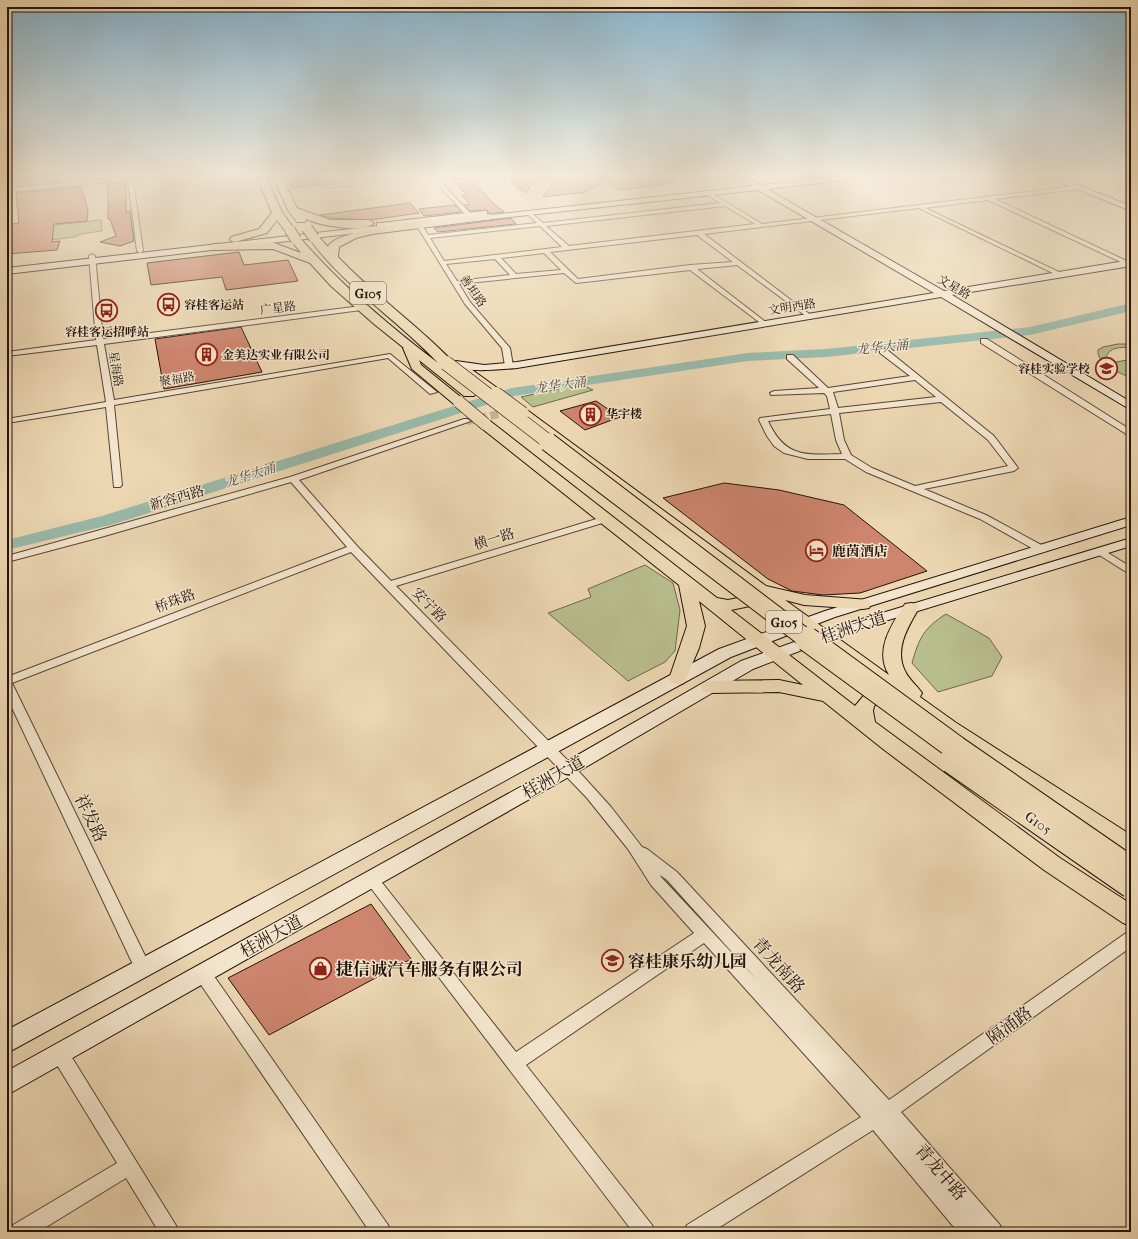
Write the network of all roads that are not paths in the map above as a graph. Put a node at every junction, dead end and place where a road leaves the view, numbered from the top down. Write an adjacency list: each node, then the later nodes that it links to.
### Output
1 (138, 235): 18 (street)
2 (252, 235): 16 (highway)
3 (293, 235): 23 (highway, bridge)
4 (303, 235): 16 (main road)
5 (312, 235): 22 (highway, G105)
6 (318, 235): 16 (main road)
7 (357, 235): 22 (highway)
8 (446, 235): 15 (street)
9 (553, 235): 17 (street)
10 (683, 235): 17 (street)
11 (701, 235): 25 (street)
12 (845, 235): 33 (main road, 文星路)
13 (978, 235): 31 (street)
14 (1066, 235): 26 (street)
15 (427, 237): 24 (street, 善坦路)
16 (210, 246): 18 (main road); 21 (main road); 23 (highway)
17 (568, 248): 19 (street)
18 (140, 251): 21 (main road)
19 (546, 251): 20 (street); 30 (street)
20 (497, 257): 24 (street); 32 (street)
21 (92, 259): 27 (main road); 29 (main road); 45 (street, 星海路)
22 (332, 259): 49 (highway, G105)
23 (313, 261): 38 (highway, G105)
24 (442, 263): 34 (street, 善坦路)
25 (739, 263): 28 (street); 41 (street)
26 (1130, 265): 31 (main road, 文明西路); 35 (main road, 文明西路)
27 (7, 266)
28 (690, 267): 30 (street); 42 (street)
29 (7, 271)
30 (566, 271): 32 (street)
31 (1061, 275): 35 (main road, 文明西路)
32 (514, 276): 34 (street)
33 (921, 280): 35 (main road); 36 (main road, 文星路); 37 (main road)
34 (454, 283): 50 (street, 善坦路)
35 (986, 289): 36 (main road, 文明西路); 40 (main road)
36 (949, 296): 37 (main road, 文明西路); 39 (main road, 文星路); 40 (main road, 文星路)
37 (918, 300): 39 (main road); 41 (main road, 文明西路); 54 (main road, 文明西路)
38 (361, 308): 45 (street, 广星路); 54 (highway, G105)
39 (971, 312): 43 (main road, 文星路)
40 (983, 313): 43 (main road, 文星路)
41 (810, 317): 42 (main road, 文明西路)
42 (765, 324): 50 (main road, 文明西路)
43 (1010, 333): 58 (main road); 59 (main road, 文星路)
44 (984, 341): 63 (street)
45 (100, 342): 47 (street, 广星路); 57 (street, 星海路)
46 (883, 351): 51 (street)
47 (7, 354)
48 (790, 357): 52 (street)
49 (451, 364): 50 (main road, 文明西路); 54 (main road); 97 (highway, G105, bridge)
50 (510, 366)
51 (915, 378): 52 (street); 56 (street)
52 (828, 390): 55 (street); 60 (street)
53 (433, 392): 57 (street, 聚福路)
54 (470, 393): 68 (main road, bridge); 77 (main road, bridge); 99 (highway, G105 / G105, bridge)
55 (774, 393)
56 (943, 399): 60 (street); 67 (street)
57 (110, 402): 61 (street, 聚福路); 66 (street, 星海路)
58 (1131, 402)
59 (1131, 407)
60 (836, 412): 64 (street); 64 (street)
61 (7, 421)
62 (467, 421): 65 (street, 新容西路)
63 (1131, 434)
64 (847, 456): 67 (street)
65 (294, 479): 71 (street, 安宁路); 74 (street, 新容西路)
66 (117, 484)
67 (917, 488): 72 (street)
68 (606, 519): 76 (main road); 78 (street, 横一路)
69 (1131, 522): 72 (main road, 桂洲大道)
70 (1131, 542): 73 (main road, 桂洲大道)
71 (353, 548): 78 (street, 安宁路); 87 (street, 桥珠路)
72 (1040, 549): 80 (main road, 桂洲大道)
73 (1100, 551): 75 (street); 81 (main road, 桂洲大道)
74 (7, 559)
75 (1131, 572)
76 (686, 582): 79 (main road); 86 (main road)
77 (751, 583): 79 (main road); 80 (main road); 82 (main road)
78 (389, 585): 93 (street, 安宁路)
79 (713, 603): 84 (main road)
80 (862, 604): 82 (main road, 桂洲大道)
81 (911, 608): 83 (main road, 桂洲大道); 92 (main road)
82 (806, 624): 83 (main road); 84 (main road, 桂洲大道)
83 (823, 636): 85 (main road, 桂洲大道); 89 (main road)
84 (760, 640): 85 (main road); 86 (main road, 桂洲大道)
85 (776, 654): 88 (main road, 桂洲大道); 90 (main road)
86 (678, 679): 93 (main road, 桂洲大道)
87 (7, 682): 103 (street, 祥发路)
88 (710, 687): 90 (main road); 94 (main road, 桂洲大道)
89 (906, 696): 91 (main road); 92 (main road)
90 (831, 697): 91 (main road)
91 (866, 725): 100 (main road)
92 (948, 727): 95 (main road)
93 (546, 749): 94 (street, 青龙南路); 103 (main road, 桂洲大道)
94 (568, 769): 96 (street, 青龙南路); 98 (main road, 桂洲大道)
95 (1131, 846)
96 (638, 850): 101 (street, 青龙南路); 109 (street, 青龙南路)
97 (1131, 869)
98 (371, 880): 104 (main road, 桂洲大道); 107 (street)
99 (1131, 886)
100 (1131, 916)
101 (705, 934): 107 (street); 109 (street, 青龙南路)
102 (1131, 938): 109 (street, 隔涌路)
103 (143, 968): 105 (main road, 桂洲大道)
104 (203, 974): 106 (main road, 桂洲大道); 113 (street)
105 (7, 1042)
106 (60, 1054): 108 (main road, 桂洲大道); 110 (street)
107 (514, 1063): 114 (street)
108 (7, 1084)
109 (881, 1115): 115 (street, 隔涌路); 116 (street, 青龙中路); 117 (street, 青龙中路)
110 (129, 1166): 111 (street); 112 (street)
111 (20, 1232)
112 (170, 1232)
113 (381, 1232)
114 (645, 1232)
115 (694, 1232)
116 (971, 1232)
117 (994, 1232)

